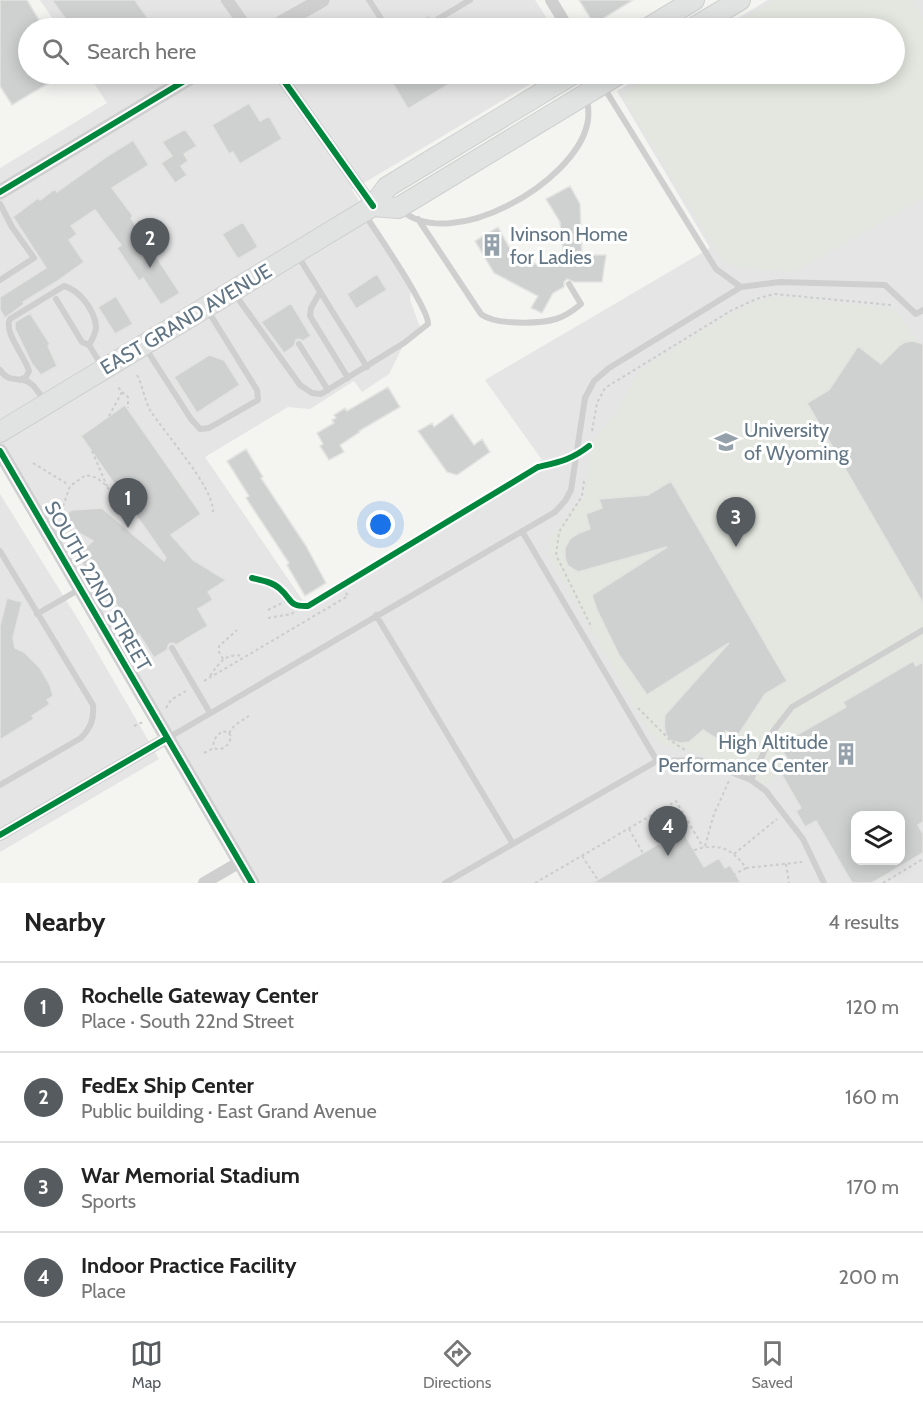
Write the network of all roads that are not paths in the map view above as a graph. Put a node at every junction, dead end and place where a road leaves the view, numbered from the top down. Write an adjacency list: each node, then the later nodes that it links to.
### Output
1 (227, 0): 8 (street)
2 (322, 0): 9 (street)
3 (369, 0): 10 (lane)
4 (470, 0): 11 (lane)
5 (551, 0): 12 (street)
6 (694, 0): 13 (main road)
7 (740, 0): 14 (main road)
8 (240, 18)
9 (290, 18)
10 (381, 18)
11 (440, 18)
12 (562, 18)
13 (664, 18)
14 (710, 18)
15 (179, 84): 20 (street)
16 (286, 84): 23 (street)
17 (557, 84): 23 (main road, EAST GRAND AVENUE)
18 (602, 84): 19 (main road)
19 (594, 89): 22 (main road); 24 (lane); 28 (lane)
20 (0, 192)
21 (0, 204): 26 (lane)
22 (398, 208): 23 (main road); 24 (lane)
23 (368, 209): 25 (main road, EAST GRAND AVENUE); 37 (lane)
24 (418, 219): 27 (lane)
25 (296, 253): 29 (main road, EAST GRAND AVENUE); 30 (lane)
26 (0, 280)
27 (569, 284)
28 (741, 287): 33 (lane); 46 (lane)
29 (233, 291): 32 (main road, EAST GRAND AVENUE); 42 (lane)
30 (320, 292): 37 (lane); 40 (lane)
31 (56, 299): 35 (lane)
32 (206, 308): 36 (main road, EAST GRAND AVENUE); 36 (lane)
33 (922, 312)
34 (299, 344): 42 (lane)
35 (89, 345): 38 (lane); 41 (lane)
36 (144, 345): 38 (main road, EAST GRAND AVENUE)
37 (367, 367): 40 (lane)
38 (104, 369): 43 (main road, EAST GRAND AVENUE)
39 (0, 370): 41 (lane)
40 (348, 378): 42 (lane)
41 (20, 380): 43 (lane)
42 (328, 390)
43 (46, 404): 44 (main road, EAST GRAND AVENUE)
44 (0, 432)
45 (0, 451): 48 (street, SOUTH 22ND STREET)
46 (522, 531): 50 (lane); 55 (lane)
47 (0, 551): 49 (lane)
48 (81, 589): 49 (lane); 54 (street, SOUTH 22ND STREET)
49 (37, 614): 57 (lane)
50 (376, 615): 53 (lane); 59 (lane)
51 (923, 630): 56 (lane)
52 (172, 648): 53 (lane)
53 (210, 713): 54 (lane)
54 (167, 738): 58 (street); 60 (street, SOUTH 22ND STREET)
55 (657, 761): 56 (lane); 59 (lane)
56 (751, 780): 64 (lane)
57 (0, 785)
58 (0, 835)
59 (513, 844): 63 (lane)
60 (240, 862): 61 (street); 62 (street, SOUTH 22ND STREET)
61 (204, 883)
62 (252, 883)
63 (445, 883)
64 (824, 883)

